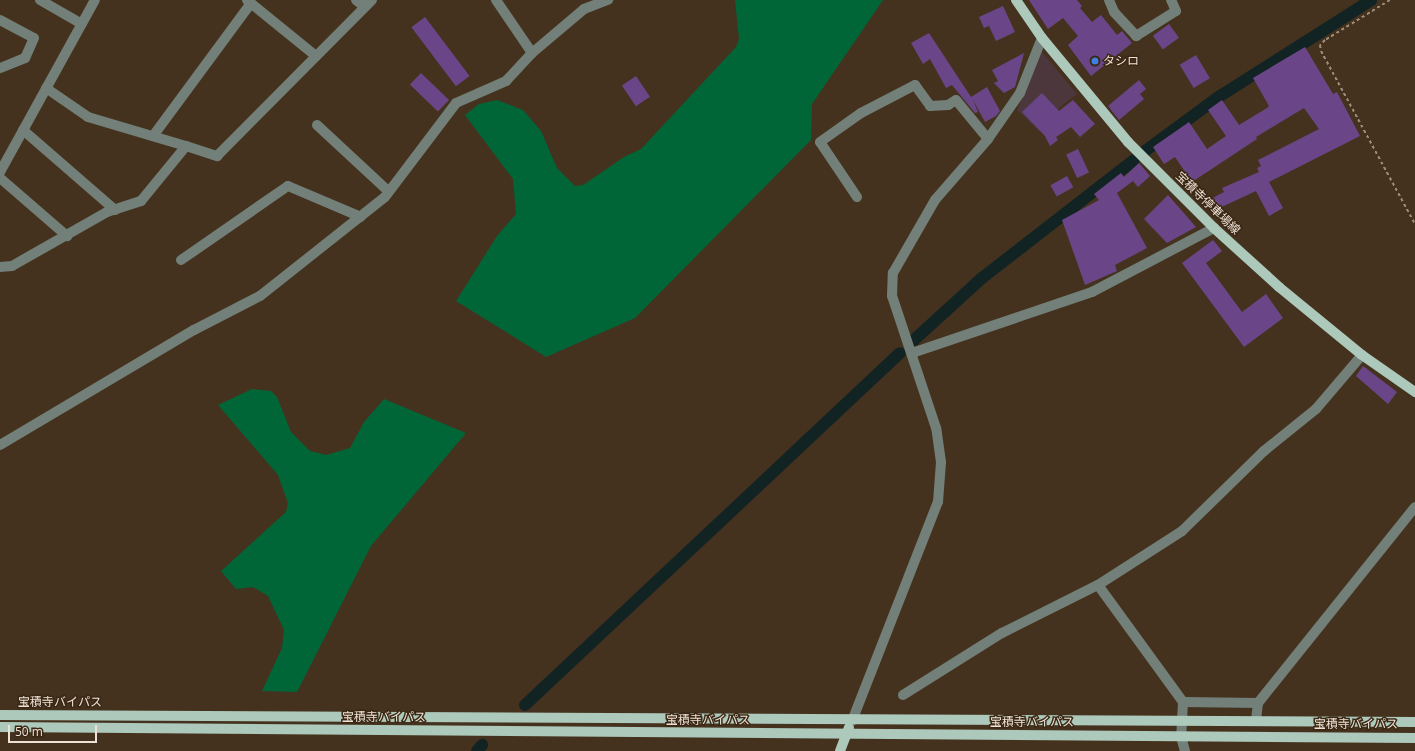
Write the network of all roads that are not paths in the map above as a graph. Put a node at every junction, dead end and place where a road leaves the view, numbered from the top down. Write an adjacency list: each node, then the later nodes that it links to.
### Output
1 (40, 0): 12 (street)
2 (95, 0): 12 (street)
3 (356, 0): 10 (street)
4 (496, 0): 14 (street)
5 (608, 0): 14 (street)
6 (1016, 0): 13 (main road, 宝積寺停車場線)
7 (1109, 0): 8 (street)
8 (1171, 0)
9 (249, 2): 15 (street); 20 (street)
10 (369, 4): 15 (street)
11 (0, 20): 16 (street)
12 (82, 24): 17 (street)
13 (1042, 38): 21 (street); 29 (main road, 宝積寺停車場線)
14 (532, 53): 25 (street)
15 (316, 56): 22 (street)
16 (0, 68)
17 (46, 88): 19 (street); 20 (street)
18 (317, 125): 25 (street)
19 (23, 130): 23 (street); 27 (street)
20 (153, 136): 22 (street)
21 (988, 139): 26 (street); 33 (street)
22 (186, 146): 27 (street)
23 (0, 172)
24 (0, 178): 30 (street)
25 (390, 192): 28 (street)
26 (857, 196)
27 (115, 210): 30 (street)
28 (361, 217): 31 (street); 36 (street)
29 (1214, 228): 33 (street); 34 (main road, 宝積寺停車場線)
30 (67, 236): 32 (street)
31 (181, 260)
32 (0, 267)
33 (912, 353): 43 (street)
34 (1362, 355): 35 (main road, 宝積寺停車場線); 38 (street)
35 (1415, 392)
36 (0, 445)
37 (1415, 508): 41 (street)
38 (1098, 585): 39 (street); 40 (street)
39 (903, 695)
40 (1183, 702): 41 (street); 45 (street)
41 (1258, 703): 44 (street)
42 (0, 715): 43 (main road, 宝積寺バイパス)
43 (852, 720): 45 (main road, 宝積寺バイパス); 48 (main road)
44 (1256, 721): 45 (main road, 宝積寺バイパス); 46 (main road, 宝積寺バイパス)
45 (1181, 722): 49 (street)
46 (1415, 722)
47 (0, 727): 48 (main road, 宝積寺バイパス)
48 (846, 734): 49 (main road, 宝積寺バイパス); 51 (main road)
49 (1181, 737): 50 (main road, 宝積寺バイパス); 52 (street)
50 (1415, 738)
51 (840, 751)
52 (1185, 751)

